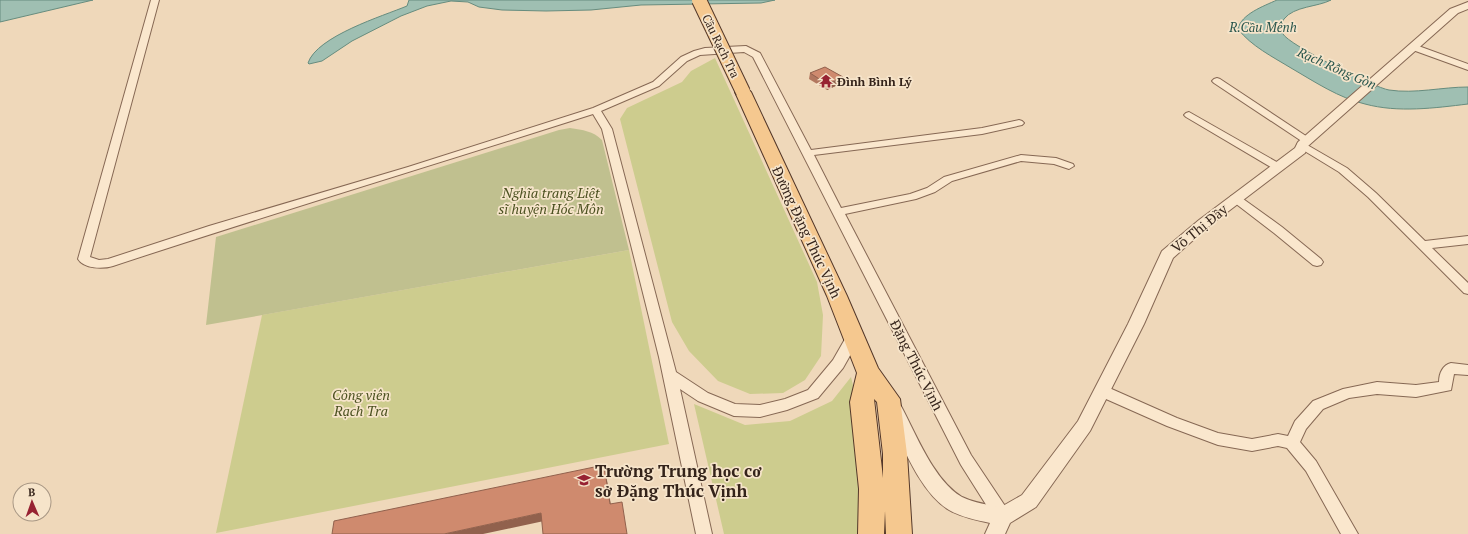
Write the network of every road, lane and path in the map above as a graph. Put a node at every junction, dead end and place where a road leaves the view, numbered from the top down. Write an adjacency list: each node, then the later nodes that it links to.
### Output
1 (155, 0): 8 (street)
2 (699, 0): 7 (main road, Cầu Rạch Tra, bridge)
3 (1468, 4): 4 (street, Võ Thị Đầy)
4 (1414, 47): 5 (street); 11 (street, Võ Thị Đầy)
5 (1468, 67)
6 (1217, 81): 11 (street)
7 (743, 92): 21 (main road, Đường Đặng Thúc Vịnh)
8 (596, 110): 12 (street, Đặng Thúc Vịnh); 24 (street)
9 (1189, 115): 14 (street)
10 (1019, 123): 12 (street)
11 (1305, 143): 14 (street, Võ Thị Đầy); 18 (street)
12 (808, 153): 16 (street, Đặng Thúc Vịnh)
13 (1069, 166): 16 (street)
14 (1278, 167): 15 (street, Võ Thị Đầy)
15 (1236, 198): 19 (street); 25 (street, Võ Thị Đầy)
16 (838, 212): 28 (street, Đặng Thúc Vịnh)
17 (1468, 240): 18 (street)
18 (1422, 245): 20 (street)
19 (1317, 262)
20 (1468, 290)
21 (854, 336): 23 (main road, Đường Đặng Thúc Vịnh); 24 (street)
22 (1468, 370): 27 (street)
23 (868, 373): 26 (main road, Đường Đặng Thúc Vịnh); 30 (main road)
24 (670, 375): 29 (street)
25 (1102, 391): 27 (street); 28 (street, Võ Thị Đầy)
26 (888, 399): 28 (street); 31 (main road)
27 (1292, 443): 32 (street)
28 (999, 525)
29 (704, 534)
30 (871, 534)
31 (899, 534)
32 (1350, 534)

